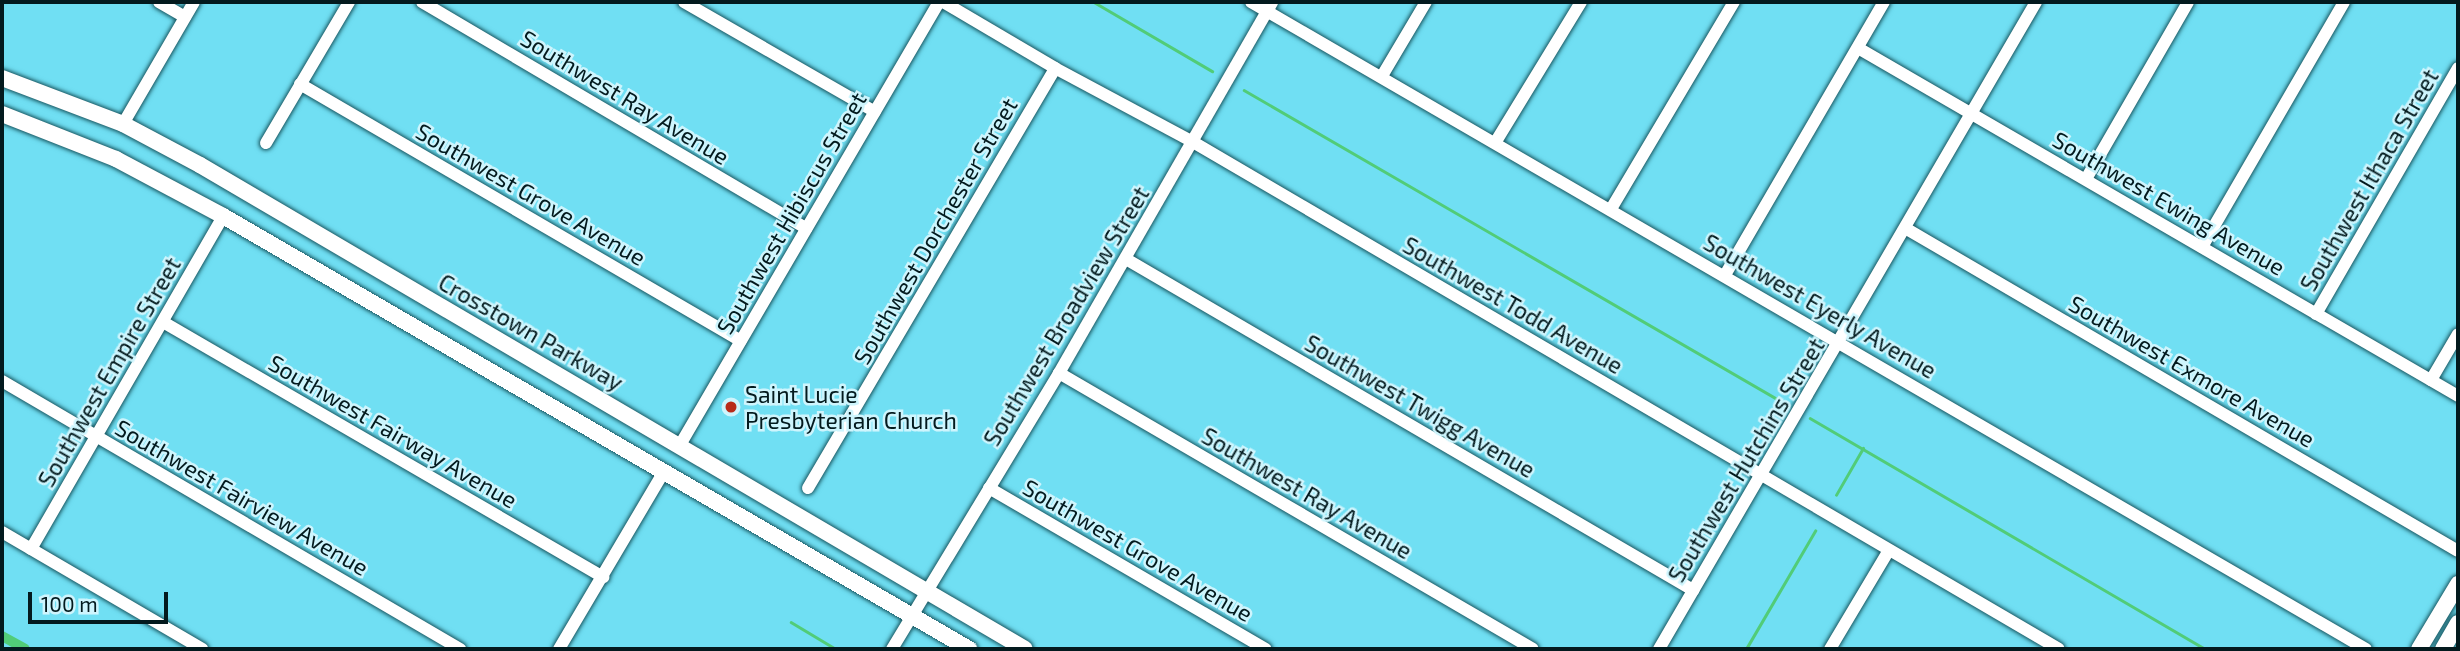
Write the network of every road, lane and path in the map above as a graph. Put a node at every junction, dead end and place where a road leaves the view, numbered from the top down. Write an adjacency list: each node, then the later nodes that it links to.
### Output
1 (159, 2): 16 (street)
2 (194, 2): 16 (street)
3 (349, 2): 22 (street)
4 (422, 2): 33 (street, Southwest Ray Avenue)
5 (684, 2): 23 (street)
6 (941, 2): 18 (street, Southwest Todd Avenue); 23 (street, Southwest Hibiscus Street)
7 (1251, 2): 15 (street, Southwest Eyerly Avenue)
8 (1426, 2): 20 (street)
9 (1581, 2): 28 (street)
10 (1734, 2): 31 (street)
11 (1884, 2): 17 (street)
12 (2036, 2): 24 (street, Southwest Hutchins Street)
13 (2188, 2): 30 (street)
14 (2344, 2): 35 (street)
15 (1270, 6): 20 (street, Southwest Eyerly Avenue); 27 (street, Southwest Broadview Street)
16 (185, 17): 26 (street)
17 (1858, 48): 24 (street, Southwest Ewing Avenue); 37 (street)
18 (1055, 68): 27 (street, Southwest Todd Avenue); 51 (street, Southwest Dorchester Street)
19 (2458, 68): 38 (street, Southwest Ithaca Street)
20 (1382, 76): 28 (street, Southwest Eyerly Avenue)
21 (2, 78): 26 (main road, Crosstown Parkway)
22 (300, 84): 29 (street); 41 (street, Southwest Grove Avenue)
23 (874, 112): 33 (street, Southwest Hibiscus Street)
24 (1972, 113): 30 (street, Southwest Ewing Avenue); 34 (street, Southwest Hutchins Street)
25 (2, 114): 32 (main road)
26 (123, 124): 48 (main road, Crosstown Parkway)
27 (1193, 142): 36 (street, Southwest Broadview Street); 50 (street, Southwest Todd Avenue)
28 (1495, 143): 31 (street, Southwest Eyerly Avenue)
29 (266, 144)
30 (2086, 179): 35 (street, Southwest Ewing Avenue)
31 (1611, 209): 37 (street, Southwest Eyerly Avenue)
32 (223, 216): 39 (street, Southwest Empire Street); 49 (main road)
33 (806, 228): 41 (street, Southwest Hibiscus Street)
34 (1905, 228): 42 (street, Southwest Hutchins Street); 56 (street, Southwest Exmore Avenue)
35 (2202, 247): 38 (street, Southwest Ewing Avenue)
36 (1126, 259): 43 (street, Southwest Broadview Street); 59 (street, Southwest Twigg Avenue)
37 (1725, 275): 42 (street, Southwest Eyerly Avenue)
38 (2316, 314): 44 (street, Southwest Ewing Avenue)
39 (163, 322): 47 (street, Southwest Empire Street); 57 (street, Southwest Fairway Avenue)
40 (2458, 334): 44 (street)
41 (741, 341): 48 (street, Southwest Hibiscus Street)
42 (1840, 342): 50 (street, Southwest Hutchins Street); 74 (street, Southwest Eyerly Avenue)
43 (1059, 373): 52 (street, Southwest Broadview Street); 70 (street, Southwest Ray Avenue)
44 (2431, 380): 46 (street, Southwest Ewing Avenue)
45 (2, 381): 47 (street, Southwest Fairview Avenue)
46 (2458, 396)
47 (96, 435): 54 (street, Southwest Empire Street); 64 (street, Southwest Fairview Avenue)
48 (680, 445): 60 (main road, Crosstown Parkway)
49 (663, 473): 57 (street); 61 (main road)
50 (1762, 474): 55 (street, Southwest Todd Avenue); 59 (street, Southwest Hutchins Street)
51 (808, 488)
52 (989, 488): 60 (street, Southwest Broadview Street); 69 (street, Southwest Grove Avenue)
53 (2, 533): 54 (street)
54 (31, 550): 63 (street)
55 (1889, 550): 72 (street); 73 (street, Southwest Todd Avenue)
56 (2458, 551)
57 (603, 577): 65 (street)
58 (2458, 584): 75 (main road)
59 (1693, 590): 71 (street, Southwest Hutchins Street)
60 (926, 591): 61 (street, Southwest Broadview Street); 68 (main road, Crosstown Parkway)
61 (911, 616): 66 (street, Southwest Broadview Street); 67 (main road)
62 (2458, 623): 76 (main road)
63 (202, 649)
64 (460, 649)
65 (559, 649)
66 (892, 649)
67 (969, 649)
68 (1025, 649)
69 (1266, 649)
70 (1533, 649)
71 (1659, 649)
72 (1830, 649)
73 (2059, 649)
74 (2366, 649)
75 (2419, 649)
76 (2443, 649)

